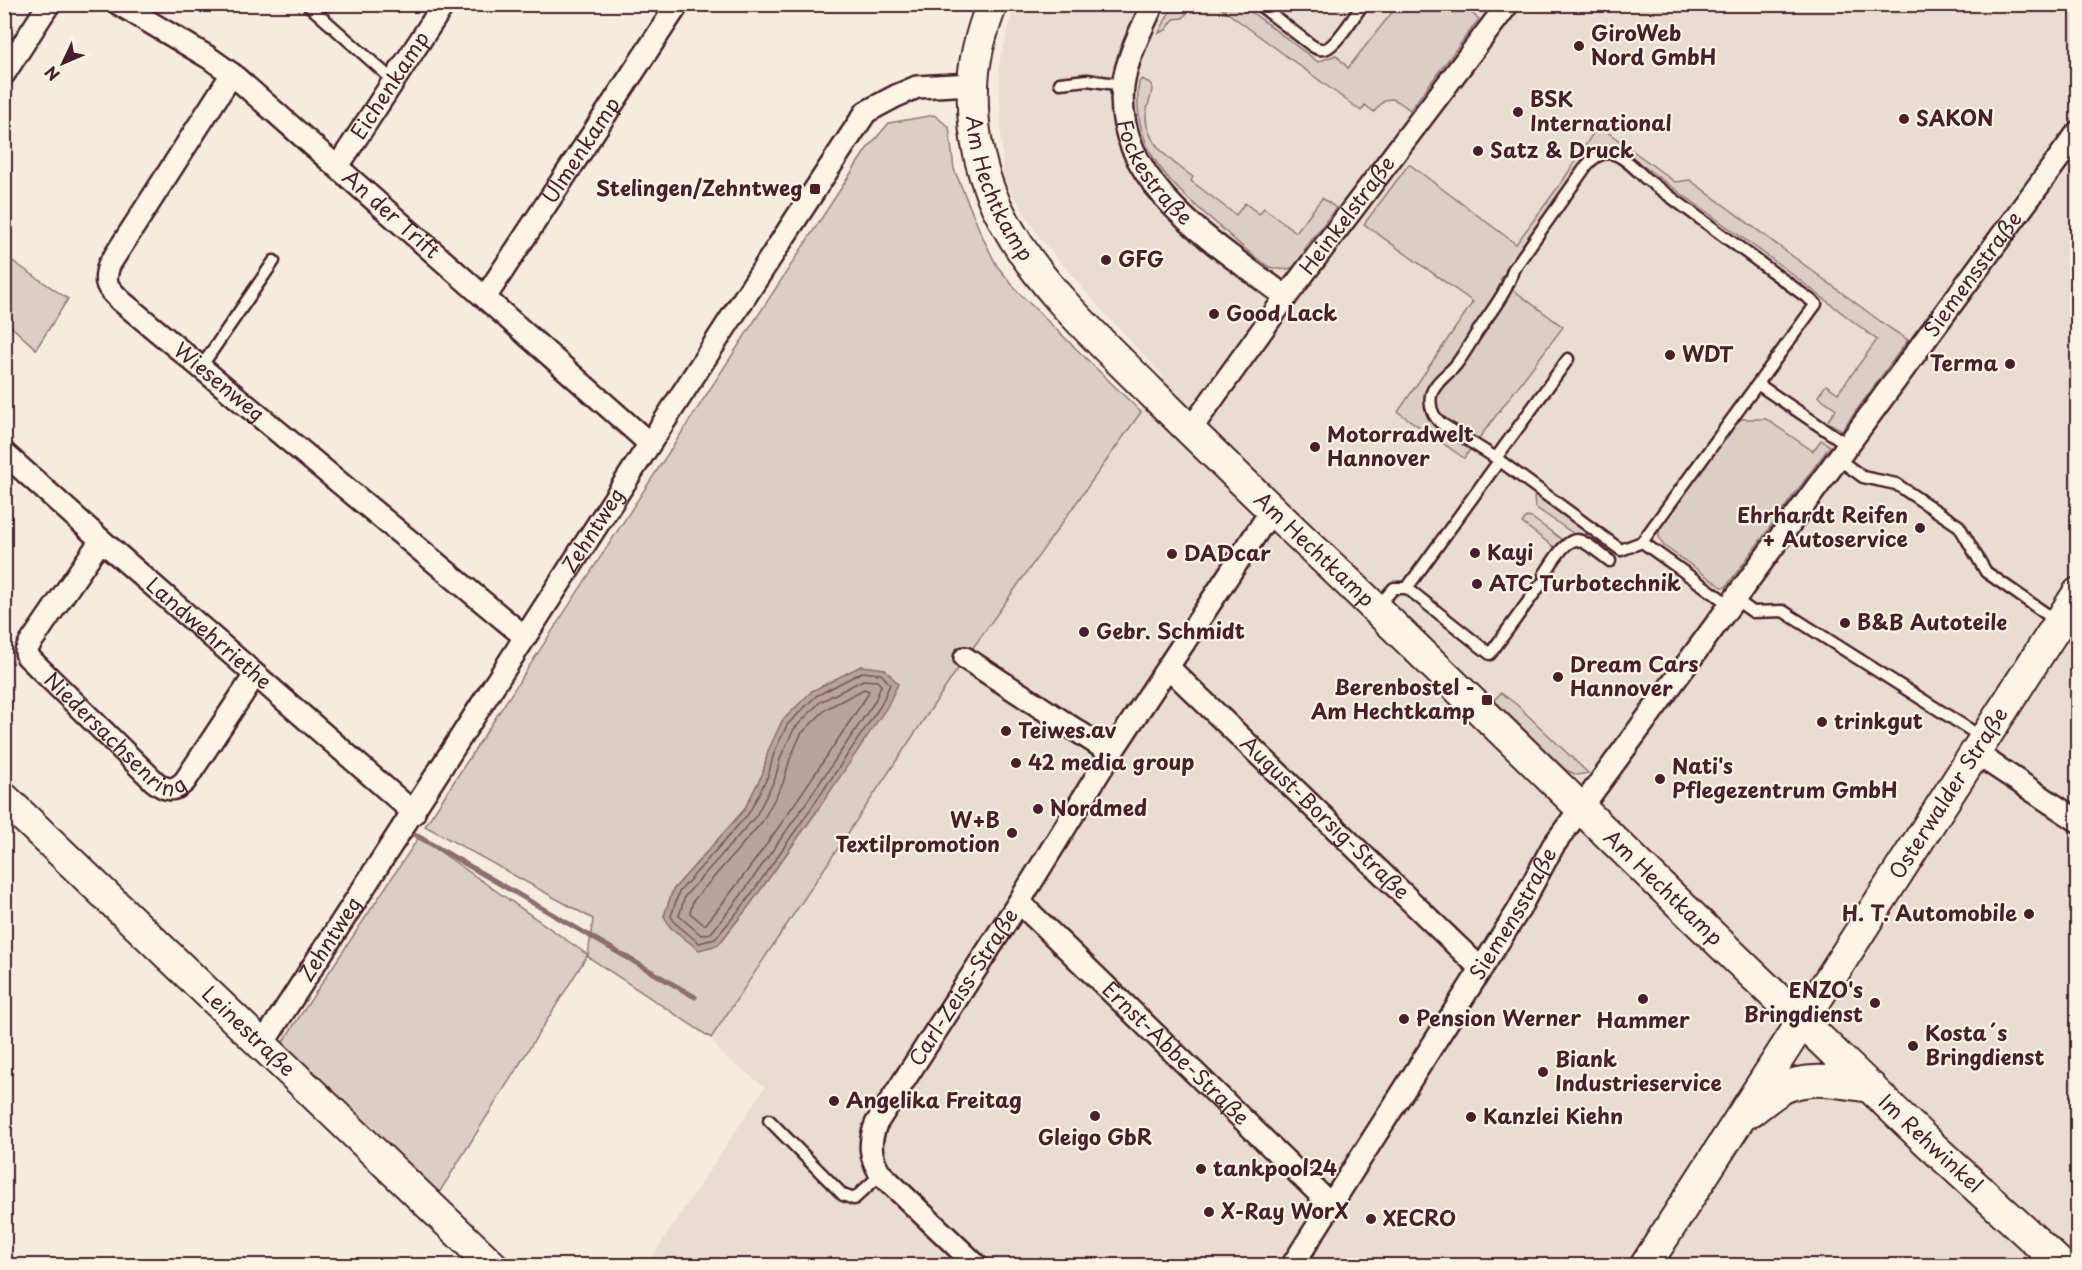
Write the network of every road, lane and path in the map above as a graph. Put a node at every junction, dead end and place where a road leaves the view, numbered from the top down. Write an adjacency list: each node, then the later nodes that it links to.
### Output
1 (49, 4): 11 (street)
2 (119, 4): 12 (street, An der Trift)
3 (307, 4): 13 (lane)
4 (678, 4): 20 (street, Ulmenkamp)
5 (992, 4): 15 (street, Am Hechtkamp)
6 (1153, 4): 16 (street, Fockestraße)
7 (1258, 4): 8 (lane)
8 (1363, 4)
9 (1508, 4): 21 (street, Heinkelstraße)
10 (440, 7): 13 (street, Eichenkamp)
11 (4, 74)
12 (232, 74): 18 (street, An der Trift); 23 (street, Wiesenweg)
13 (395, 82): 18 (street, Eichenkamp)
14 (1060, 83): 16 (lane)
15 (972, 84): 25 (street, Am Hechtkamp); 26 (street, Zehntweg)
16 (1123, 85): 21 (street, Fockestraße)
17 (2078, 132): 27 (street, Siemensstraße)
18 (338, 166): 20 (street, An der Trift)
19 (274, 261): 23 (lane)
20 (486, 296): 26 (street, An der Trift)
21 (1286, 297): 25 (street, Heinkelstraße)
22 (1568, 359): 29 (lane)
23 (201, 367): 39 (street, Wiesenweg)
24 (1759, 385): 27 (lane); 29 (lane); 32 (lane)
25 (1191, 430): 30 (street, Am Hechtkamp)
26 (650, 442): 39 (street, Zehntweg)
27 (1841, 448): 36 (street, Siemensstraße); 38 (lane)
28 (4, 453): 31 (street, Landwehrriethe)
29 (1498, 460): 32 (lane); 34 (lane)
30 (1273, 511): 37 (street, Am Hechtkamp); 41 (street, Carl-Zeiss-Straße)
31 (101, 540): 42 (street, Landwehrriethe); 42 (street, Niedersachsenring)
32 (1642, 542): 36 (lane)
33 (1610, 561): 34 (lane)
34 (1407, 588): 37 (lane)
35 (2078, 593): 38 (street, Osterwalder Straße)
36 (1732, 602): 43 (lane); 46 (street, Siemensstraße)
37 (1375, 609): 46 (street, Am Hechtkamp)
38 (2058, 622): 43 (street, Osterwalder Straße)
39 (525, 637): 47 (street, Zehntweg)
40 (965, 658): 44 (street)
41 (1169, 668): 44 (street, Carl-Zeiss-Straße); 50 (street, August-Borsig-Straße)
42 (255, 675): 47 (street, Landwehrriethe)
43 (1979, 745): 48 (street); 51 (street, Osterwalder Straße)
44 (1111, 753): 49 (street, Carl-Zeiss-Straße)
45 (4, 798): 52 (street, Leinestraße)
46 (1582, 808): 50 (street, Siemensstraße); 51 (street, Am Hechtkamp)
47 (414, 813): 52 (street, Zehntweg)
48 (2078, 820)
49 (1019, 902): 56 (street, Carl-Zeiss-Straße); 57 (street, Ernst-Abbe-Straße)
50 (1480, 968): 57 (street, Siemensstraße)
51 (1802, 1022): 53 (street, Im Rehwinkel); 54 (street, Osterwalder Straße)
52 (262, 1045): 58 (street, Leinestraße)
53 (1871, 1087): 54 (street); 62 (street, Im Rehwinkel)
54 (1740, 1119): 61 (street, Osterwalder Straße)
55 (769, 1120): 56 (lane)
56 (881, 1174): 59 (street, Carl-Zeiss-Straße)
57 (1331, 1205): 60 (street, Siemensstraße)
58 (493, 1266)
59 (977, 1266)
60 (1292, 1266)
61 (1645, 1266)
62 (2062, 1266)

